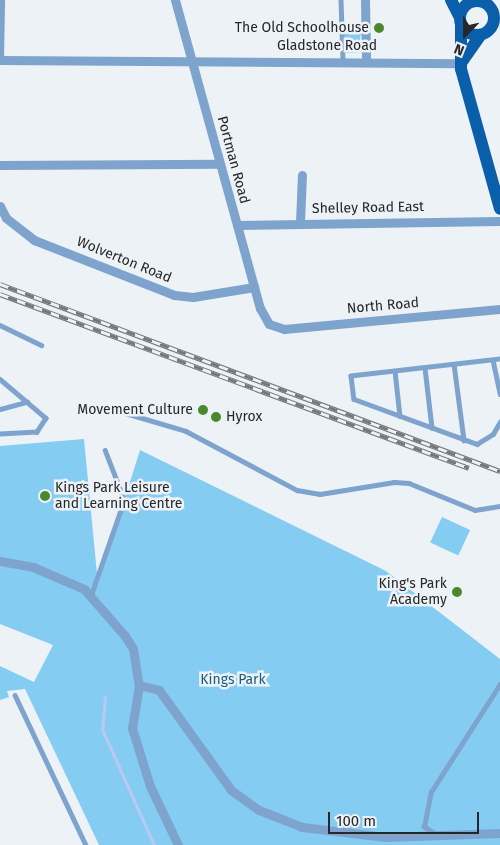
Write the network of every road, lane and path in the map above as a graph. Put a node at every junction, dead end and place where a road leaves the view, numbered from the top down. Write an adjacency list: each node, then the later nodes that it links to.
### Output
1 (2, 0): 12 (lane)
2 (175, 0): 13 (street, Portman Road)
3 (341, 0): 10 (lane)
4 (365, 0): 11 (street)
5 (451, 0): 8 (main road)
6 (482, 1): 7 (main road); 8 (main road); 9 (main road)
7 (500, 7)
8 (460, 22): 9 (main road); 14 (main road)
9 (490, 32): 14 (main road)
10 (343, 59): 11 (street, Gladstone Road); 13 (street, Gladstone Road)
11 (366, 59): 14 (street, Gladstone Road)
12 (0, 60): 13 (street, Gladstone Road)
13 (192, 60): 15 (street, Portman Road)
14 (461, 63): 19 (main road)
15 (220, 164): 16 (street); 22 (street, Portman Road)
16 (0, 165)
17 (302, 175): 21 (street)
18 (0, 206): 23 (street, Wolverton Road)
19 (500, 209)
20 (500, 220): 21 (street, Shelley Road East)
21 (300, 222): 22 (street, Shelley Road East)
22 (237, 225): 23 (street, Portman Road)
23 (254, 287): 25 (street, Portman Road)
24 (500, 309): 25 (street, North Road)
25 (269, 324)
26 (0, 325): 27 (lane)
27 (41, 345)
28 (500, 359): 29 (lane)
29 (493, 360): 30 (lane); 34 (lane)
30 (454, 364): 31 (lane); 42 (lane)
31 (425, 368): 32 (lane); 40 (lane)
32 (395, 371): 38 (lane); 38 (lane)
33 (0, 379): 35 (lane)
34 (500, 394)
35 (27, 402): 36 (lane); 41 (lane)
36 (0, 409)
37 (122, 412): 44 (lane)
38 (400, 416): 40 (lane)
39 (500, 422): 42 (lane)
40 (432, 428): 42 (lane)
41 (0, 434)
42 (464, 440)
43 (105, 451): 46 (lane)
44 (500, 506)
45 (0, 561): 46 (street)
46 (91, 595): 48 (street)
47 (500, 684): 51 (lane)
48 (139, 685): 51 (street); 53 (street)
49 (15, 695): 52 (lane)
50 (500, 832): 51 (street)
51 (440, 836)
52 (86, 845)
53 (178, 845)

